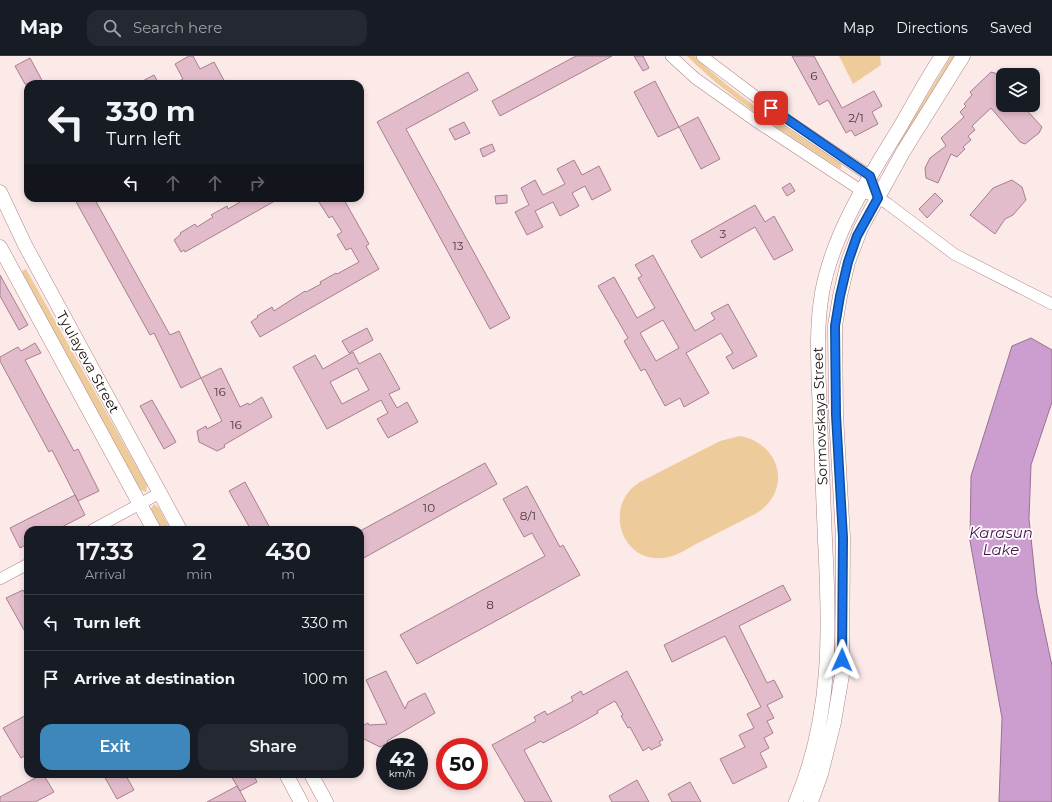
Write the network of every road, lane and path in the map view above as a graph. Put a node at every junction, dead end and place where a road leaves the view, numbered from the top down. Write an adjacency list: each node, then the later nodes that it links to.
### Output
1 (671, 56): 6 (street)
2 (702, 56): 5 (street)
3 (942, 56): 5 (main road, Sormovskaya Street)
4 (963, 56): 8 (main road, Sormovskaya Street)
5 (870, 176): 6 (main road, Sormovskaya Street); 8 (street)
6 (862, 191): 8 (street); 20 (main road, Sormovskaya Street)
7 (0, 192): 9 (main road, Tyulayeva Street)
8 (878, 198): 12 (street); 21 (main road, Sormovskaya Street)
9 (3, 208): 10 (main road, Tyulayeva Street)
10 (25, 245): 11 (main road); 13 (main road, Tyulayeva Street)
11 (2, 252): 14 (main road, Tyulayeva Street)
12 (1052, 304)
13 (160, 493): 14 (street); 17 (main road, Tyulayeva Street)
14 (140, 504): 15 (street); 16 (main road, Tyulayeva Street)
15 (99, 526)
16 (152, 526)
17 (178, 526)
18 (24, 566): 19 (street)
19 (0, 579)
20 (826, 678): 21 (main road); 26 (main road, Sormovskaya Street)
21 (841, 679): 27 (main road, Sormovskaya Street)
22 (288, 778): 24 (main road)
23 (313, 778): 25 (main road)
24 (302, 802)
25 (326, 802)
26 (796, 802)
27 (811, 802)

